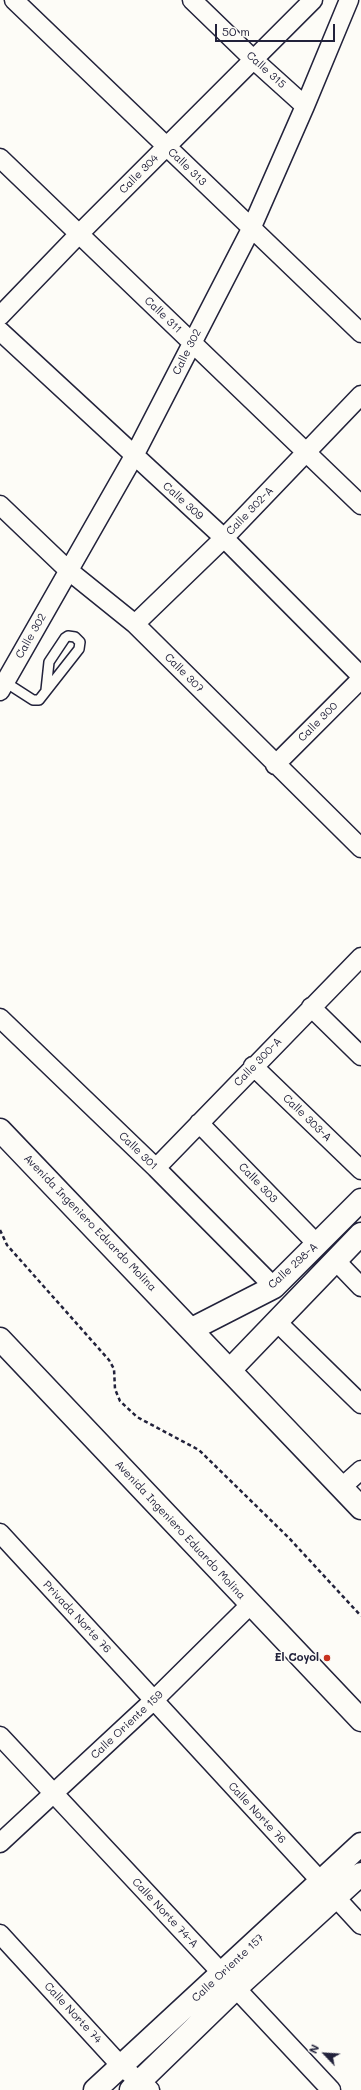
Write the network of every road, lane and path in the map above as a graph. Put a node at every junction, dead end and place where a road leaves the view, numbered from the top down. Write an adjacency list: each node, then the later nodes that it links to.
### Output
1 (14, 0): 7 (street, Calle 313)
2 (192, 0): 5 (street, Calle 315)
3 (313, 0): 5 (street, Calle 304)
4 (349, 0): 6 (street, Calle 302)
5 (254, 60): 6 (street, Calle 315); 7 (street, Calle 304)
6 (306, 106): 9 (street, Calle 302)
7 (166, 147): 9 (street, Calle 313); 10 (street, Calle 304)
8 (0, 158): 10 (street, Calle 311)
9 (251, 229): 13 (street, Calle 313); 14 (street, Calle 302)
10 (79, 234): 11 (street, Calle 304); 14 (street, Calle 311)
11 (0, 316)
12 (0, 331): 17 (street, Calle 309)
13 (361, 333)
14 (192, 342): 16 (street, Calle 311); 17 (street, Calle 302)
15 (361, 395): 16 (street, Calle 302-A)
16 (306, 452): 19 (street, Calle 311); 20 (street, Calle 302-A)
17 (134, 456): 20 (street, Calle 309); 21 (street, Calle 302)
18 (0, 505): 21 (street, Calle 307)
19 (361, 505)
20 (224, 538): 22 (street, Calle 302-A); 23 (street, Calle 309)
21 (68, 570): 22 (street, Calle 307); 25 (street, Calle 302)
22 (135, 624): 27 (street, Calle 307)
23 (361, 676)
24 (361, 680): 27 (street, Calle 300)
25 (2, 684): 26 (lane)
26 (46, 690): 26 (lane)
27 (275, 765): 28 (street, Calle 307)
28 (361, 848)
29 (361, 957): 30 (street, Calle 300-A)
30 (311, 1007): 32 (street); 33 (street, Calle 300-A)
31 (0, 1018): 36 (street, Calle 301)
32 (361, 1056)
33 (253, 1066): 34 (street, Calle 300-A); 37 (street, Calle 303-A)
34 (199, 1123): 36 (street, Calle 300-A); 41 (street, Calle 303)
35 (0, 1130): 46 (main road, Avenida Ingeniero Eduardo Molina)
36 (156, 1168): 43 (street, Calle 301)
37 (361, 1170)
38 (361, 1200): 41 (main road, Calle 298-A)
39 (0, 1230): 55 (path)
40 (361, 1234): 42 (main road)
41 (317, 1244): 43 (main road, Calle 298-A)
42 (336, 1261): 44 (street); 45 (main road)
43 (274, 1287): 46 (main road, Calle 298-A)
44 (361, 1287)
45 (276, 1321): 48 (main road); 49 (street)
46 (192, 1329): 48 (main road, Avenida Ingeniero Eduardo Molina)
47 (0, 1338): 54 (main road, Avenida Ingeniero Eduardo Molina)
48 (230, 1370): 51 (main road, Avenida Ingeniero Eduardo Molina)
49 (361, 1404)
50 (361, 1470): 51 (street)
51 (342, 1487): 52 (main road, Avenida Ingeniero Eduardo Molina)
52 (361, 1508)
53 (0, 1533): 56 (street, Privada Norte 76)
54 (250, 1605): 56 (street, Calle Oriente 159); 57 (main road, Avenida Ingeniero Eduardo Molina)
55 (361, 1616)
56 (154, 1700): 59 (street, Calle Oriente 159); 63 (street, Calle Norte 76)
57 (361, 1720)
58 (0, 1736): 59 (street, Calle Norte 74-A)
59 (54, 1794): 60 (street, Calle Oriente 159); 66 (street, Calle Norte 74-A)
60 (0, 1843)
61 (361, 1844): 63 (main road, Calle Oriente 157)
62 (361, 1874): 63 (main road, Calle Oriente 157)
63 (328, 1889): 64 (street, Calle Norte 76); 66 (main road, Calle Oriente 157)
64 (361, 1925)
65 (0, 1934): 67 (street, Calle Norte 74)
66 (229, 1981): 67 (main road, Calle Oriente 157); 68 (main road, Calle Oriente 157); 70 (street, Calle Norte 74-A)
67 (122, 2066): 68 (street, Calle Norte 74); 69 (main road, Calle Oriente 157)
68 (141, 2087)
69 (94, 2090)
70 (331, 2090)

